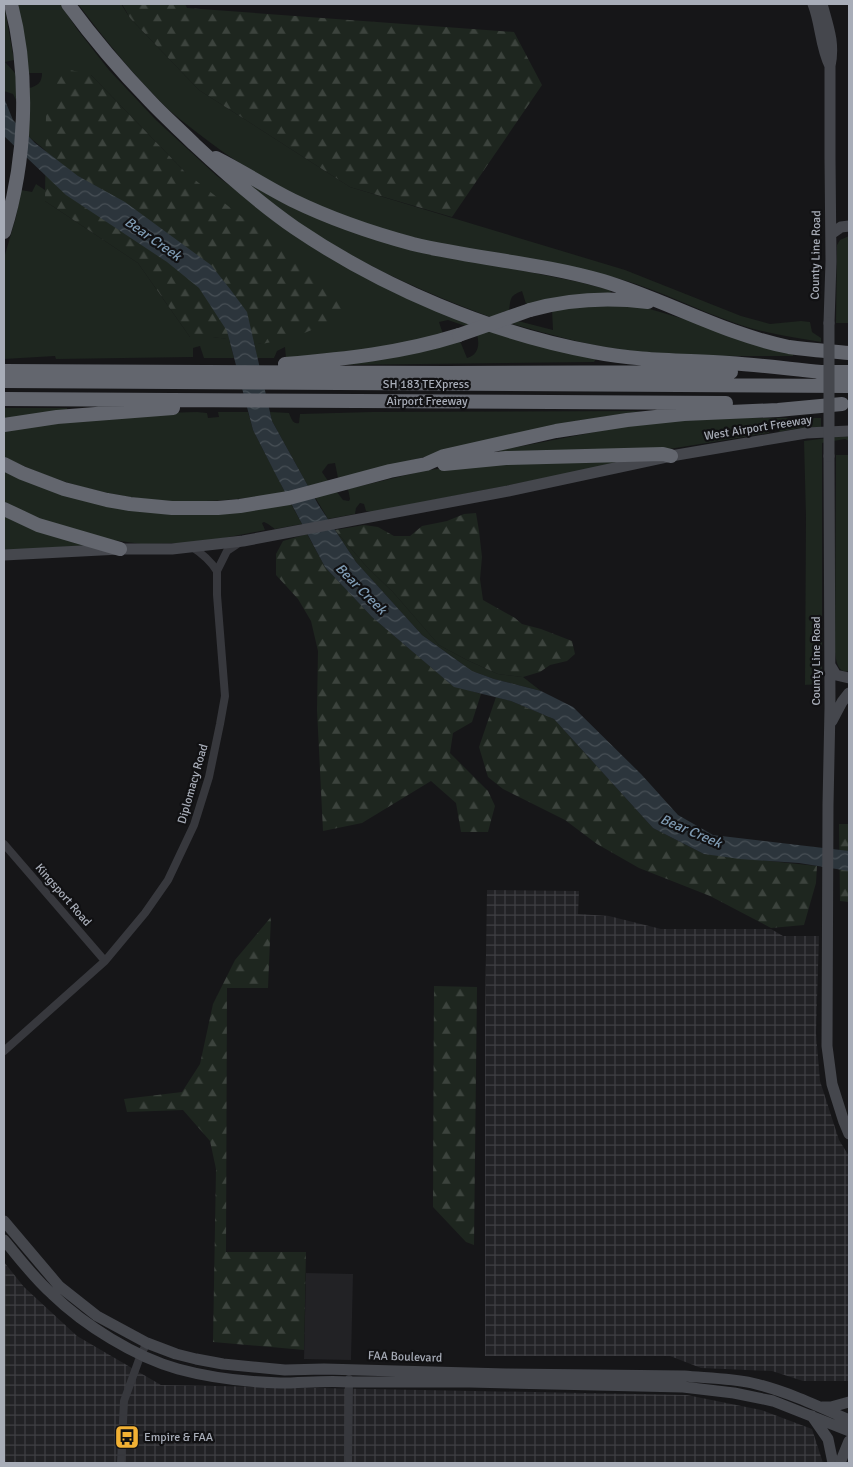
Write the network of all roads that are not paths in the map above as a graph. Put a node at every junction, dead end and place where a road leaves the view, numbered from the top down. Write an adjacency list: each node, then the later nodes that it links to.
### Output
1 (11, 4): 8 (highway)
2 (68, 4): 6 (highway)
3 (813, 4): 5 (street)
4 (822, 4): 5 (street, County Line Road)
5 (830, 66): 9 (street, County Line Road)
6 (200, 149): 10 (highway); 13 (highway)
7 (849, 226): 9 (street)
8 (4, 232)
9 (831, 234): 33 (street, County Line Road, bridge)
10 (673, 307): 11 (highway); 16 (highway, bridge)
11 (849, 353)
12 (4, 371): 19 (highway, Airport Freeway)
13 (821, 372): 14 (highway, Airport Freeway); 16 (highway, Airport Freeway)
14 (849, 372)
15 (4, 381): 19 (highway, SH 183 TEXpress)
16 (287, 386): 17 (highway, SH 183 TEXpress); 19 (highway); 19 (highway, SH 183 TEXpress); 19 (highway, Airport Freeway); 21 (highway, SH 183 TEXpress); 21 (highway, Airport Freeway)
17 (849, 386)
18 (4, 388): 19 (highway, SH 183 TEXpress)
19 (207, 390): 20 (highway, Airport Freeway); 22 (highway)
20 (4, 399)
21 (847, 400): 26 (highway)
22 (4, 425)
23 (849, 431): 24 (street, West Airport Freeway)
24 (671, 456): 26 (highway); 28 (street)
25 (4, 464): 26 (highway)
26 (426, 464)
27 (4, 509): 30 (highway)
28 (243, 541): 29 (street); 32 (street, Diplomacy Road)
29 (192, 547): 30 (street); 32 (street)
30 (120, 549): 31 (street)
31 (4, 555)
32 (217, 571): 40 (street, Diplomacy Road)
33 (830, 665): 34 (street); 36 (street, County Line Road)
34 (849, 678)
35 (849, 684): 36 (street)
36 (830, 689): 37 (street); 38 (street, County Line Road)
37 (849, 691): 38 (street)
38 (830, 725): 42 (street, County Line Road)
39 (4, 844): 40 (street, Kingsport Road)
40 (105, 961): 41 (street, Diplomacy Road)
41 (4, 1051)
42 (849, 1134)
43 (4, 1221): 45 (street, FAA Boulevard)
44 (4, 1240): 45 (street, FAA Boulevard)
45 (55, 1290): 46 (street, FAA Boulevard); 47 (street, FAA Boulevard)
46 (147, 1343): 47 (street); 48 (street, FAA Boulevard)
47 (141, 1354): 51 (street, FAA Boulevard); 60 (street)
48 (247, 1366): 49 (street, FAA Boulevard); 51 (street)
49 (349, 1369): 50 (street, FAA Boulevard); 53 (street)
50 (470, 1377): 52 (street, FAA Boulevard); 53 (street, FAA Boulevard)
51 (248, 1380): 53 (street, FAA Boulevard)
52 (609, 1380): 55 (street, FAA Boulevard); 56 (street, FAA Boulevard)
53 (349, 1382): 61 (street)
54 (849, 1402): 55 (street)
55 (821, 1407): 57 (street, FAA Boulevard)
56 (812, 1416): 58 (street, FAA Boulevard); 62 (street)
57 (849, 1420)
58 (849, 1431)
59 (849, 1441): 63 (street)
60 (121, 1463)
61 (348, 1463)
62 (833, 1463)
63 (840, 1463)

